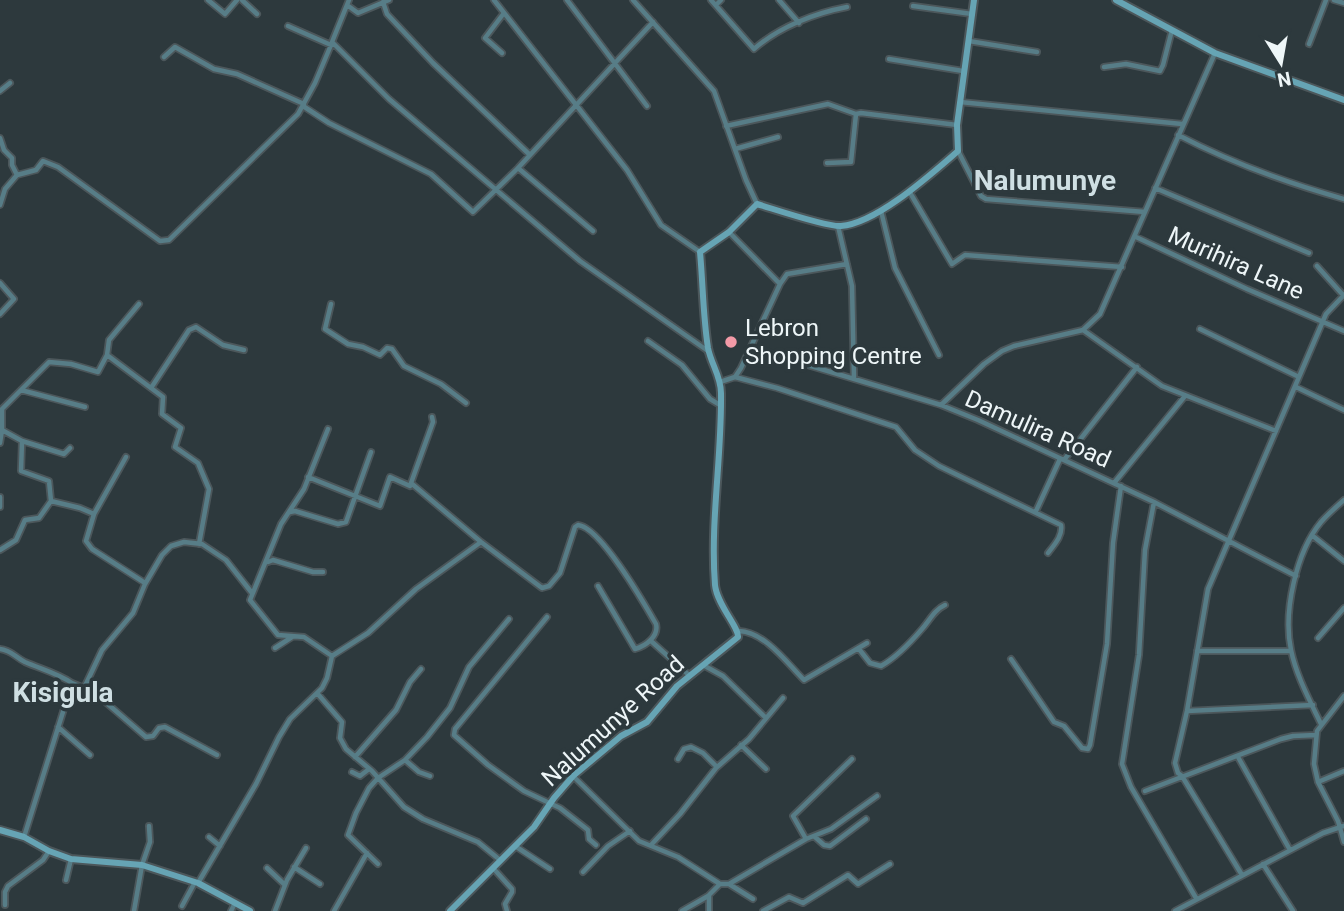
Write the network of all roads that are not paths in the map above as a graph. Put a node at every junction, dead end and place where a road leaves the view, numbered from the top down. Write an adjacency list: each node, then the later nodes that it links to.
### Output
1 (208, 0): 2 (street)
2 (240, 0): 20 (street)
3 (494, 0): 19 (street)
4 (567, 0): 33 (street)
5 (633, 0): 22 (street)
6 (711, 0): 16 (street)
7 (722, 0): 16 (street)
8 (779, 0): 23 (street)
9 (974, 0): 21 (street)
10 (1116, 0): 25 (street)
11 (1326, 0): 27 (street)
12 (1334, 0): 15 (street)
13 (386, 1): 14 (street); 52 (street)
14 (348, 3): 57 (street)
15 (1344, 3)
16 (716, 5): 23 (street)
17 (913, 6): 21 (street)
18 (847, 7): 23 (street)
19 (504, 13): 29 (street); 42 (street)
20 (257, 14)
21 (972, 14): 26 (street)
22 (653, 22): 33 (street); 46 (street)
23 (799, 23)
24 (289, 26): 40 (street)
25 (1172, 30): 30 (street); 34 (street)
26 (968, 41): 28 (street); 35 (street)
27 (1309, 44)
28 (1037, 52)
29 (502, 53)
30 (1215, 53): 38 (street); 44 (street)
31 (163, 57): 40 (street)
32 (889, 59): 35 (street)
33 (616, 64): 41 (street); 42 (street)
34 (1104, 67)
35 (963, 71): 39 (street)
36 (10, 83): 37 (street)
37 (0, 91)
38 (1344, 100)
39 (960, 102): 44 (street); 45 (street)
40 (303, 105): 55 (street); 57 (street)
41 (647, 106)
42 (576, 107): 52 (street); 68 (street)
43 (856, 114): 45 (street); 46 (street); 53 (street)
44 (1182, 124): 47 (street)
45 (957, 125): 51 (street)
46 (726, 126): 50 (street)
47 (1178, 135): 56 (street); 59 (street)
48 (778, 137): 50 (street)
49 (0, 138): 55 (street)
50 (734, 149): 60 (street)
51 (958, 151): 58 (street); 63 (street)
52 (530, 155): 54 (street)
53 (827, 163)
54 (518, 168): 57 (street); 65 (street)
55 (17, 175): 61 (street)
56 (1156, 188): 63 (street); 69 (street)
57 (496, 190): 86 (street)
58 (908, 190): 62 (street); 72 (street)
59 (1344, 199)
60 (757, 204): 64 (street); 66 (street)
61 (0, 205)
62 (881, 211): 64 (street); 88 (street)
63 (1145, 212): 67 (street)
64 (838, 226): 70 (street)
65 (593, 231)
66 (729, 232): 68 (street); 74 (street)
67 (1136, 237): 72 (street); 79 (street, Murihira Lane)
68 (700, 252): 86 (street)
69 (1309, 253)
70 (847, 264): 74 (street); 92 (street)
71 (1317, 266): 75 (street)
72 (1122, 267): 81 (street)
73 (0, 283): 78 (street)
74 (780, 284): 84 (street)
75 (1344, 295): 79 (street)
76 (139, 304): 87 (street)
77 (331, 304): 98 (street)
78 (0, 314)
79 (1323, 321): 82 (street, Murihira Lane); 91 (street)
80 (1200, 329): 91 (street)
81 (1083, 330): 89 (street); 100 (street)
82 (1344, 331)
83 (648, 341): 99 (street)
84 (751, 348): 90 (street); 92 (street, Damulira Road)
85 (244, 350): 95 (street)
86 (708, 351): 93 (street)
87 (107, 355): 95 (street); 96 (street)
88 (939, 355)
89 (1137, 367): 97 (street); 113 (street)
90 (735, 377): 93 (street); 125 (street)
91 (1299, 377): 94 (street)
92 (854, 379): 100 (street, Damulira Road)
93 (720, 382): 99 (street)
94 (1296, 387): 103 (street); 107 (street)
95 (151, 388): 130 (street)
96 (21, 390): 101 (street); 102 (street)
97 (1185, 396): 107 (street); 115 (street)
98 (466, 403)
99 (720, 405): 144 (street)
100 (941, 405): 113 (street, Damulira Road)
101 (85, 407)
102 (1, 408): 106 (street)
103 (1344, 410)
104 (432, 417): 129 (street)
105 (328, 429): 114 (street)
106 (2, 430): 108 (street); 109 (street)
107 (1276, 431): 128 (street)
108 (22, 441): 110 (street); 121 (street)
109 (0, 443)
110 (70, 448)
111 (370, 452): 119 (street)
112 (126, 457): 126 (street)
113 (1062, 460): 115 (street, Damulira Road); 125 (street)
114 (308, 477): 119 (street); 124 (street)
115 (1114, 483): 117 (street, Damulira Road)
116 (410, 486): 119 (street)
117 (1121, 486): 122 (street, Damulira Road); 155 (street)
118 (0, 496): 123 (street)
119 (355, 497): 124 (street)
120 (1344, 500): 127 (street)
121 (51, 501): 126 (street); 131 (street)
122 (1154, 502): 128 (street, Damulira Road); 228 (street)
123 (0, 507)
124 (289, 512): 134 (street)
125 (1036, 512): 132 (street)
126 (94, 514): 137 (street)
127 (1313, 536): 133 (street); 136 (street)
128 (1229, 540): 136 (street, Damulira Road); 152 (street)
129 (481, 542): 147 (street); 154 (street)
130 (199, 544): 137 (street); 139 (street)
131 (0, 550)
132 (1048, 553)
133 (1344, 561)
134 (267, 562): 135 (street); 139 (street)
135 (323, 572)
136 (1296, 576): 153 (street)
137 (145, 583): 160 (street)
138 (598, 586): 147 (street)
139 (252, 593): 145 (street)
140 (945, 605): 151 (street)
141 (1344, 608): 146 (street)
142 (547, 618): 190 (street)
143 (509, 619): 177 (street)
144 (739, 631): 151 (street); 156 (street, Nalumunye Road)
145 (292, 636): 149 (street); 154 (street)
146 (1318, 638)
147 (651, 641): 158 (street)
148 (867, 643): 151 (street)
149 (275, 648)
150 (0, 649): 159 (street)
151 (859, 649)
152 (1197, 651): 153 (street); 165 (street)
153 (1291, 651): 164 (street)
154 (332, 656): 161 (street)
155 (1010, 659)
156 (702, 665): 158 (street, Nalumunye Road); 166 (street)
157 (421, 669): 173 (street)
158 (690, 676): 184 (street, Nalumunye Road)
159 (72, 683): 160 (street); 168 (street)
160 (84, 688): 172 (street)
161 (317, 693): 173 (street); 203 (street)
162 (1344, 696): 167 (street)
163 (783, 698): 166 (street)
164 (1312, 705): 165 (street); 167 (street)
165 (1187, 711): 185 (street)
166 (766, 718): 170 (street)
167 (1321, 724): 169 (street)
168 (58, 727): 171 (street); 196 (street)
169 (1316, 735): 174 (street); 187 (street)
170 (741, 745): 178 (street); 180 (street)
171 (90, 755)
172 (218, 755)
173 (355, 757): 179 (street)
174 (1238, 757): 185 (street); 206 (street)
175 (678, 759): 178 (street)
176 (852, 759): 199 (street)
177 (405, 760): 183 (street); 186 (street)
178 (717, 767): 202 (street)
179 (369, 768): 182 (street); 186 (street)
180 (766, 769)
181 (1344, 771): 187 (street)
182 (352, 772)
183 (430, 776)
184 (573, 776): 190 (street, Nalumunye Road); 195 (street)
185 (1182, 776): 188 (street); 220 (street)
186 (378, 778): 208 (street); 210 (street)
187 (1318, 782): 193 (street)
188 (1145, 790)
189 (877, 796): 197 (street)
190 (550, 805): 201 (street); 204 (street, Nalumunye Road)
191 (866, 819): 197 (street)
192 (149, 826): 214 (street)
193 (1342, 826): 200 (street); 206 (street)
194 (0, 830): 196 (street)
195 (629, 831): 202 (street); 219 (street)
196 (24, 836): 207 (street)
197 (815, 836): 199 (street)
198 (209, 837): 203 (street)
199 (806, 839): 225 (street)
200 (1344, 842)
201 (596, 845)
202 (650, 845): 224 (street)
203 (220, 846): 222 (street)
204 (514, 846): 210 (street, Nalumunye Road); 218 (street)
205 (306, 848): 215 (street)
206 (1290, 850): 213 (street)
207 (50, 851): 209 (street); 231 (street)
208 (367, 853): 211 (street); 237 (street)
209 (71, 859): 214 (street); 221 (street)
210 (500, 860): 216 (street, Nalumunye Road)
211 (378, 864)
212 (890, 864): 242 (street)
213 (1263, 864): 220 (street); 244 (street)
214 (142, 865): 222 (street); 233 (street)
215 (294, 867): 223 (street); 226 (street)
216 (492, 867): 238 (street, Nalumunye Road); 239 (street)
217 (267, 868): 226 (street)
218 (550, 869)
219 (583, 872)
220 (1242, 875): 228 (street)
221 (66, 880)
222 (196, 883): 230 (street); 232 (street)
223 (320, 884)
224 (720, 884): 225 (street); 227 (street)
225 (729, 884): 229 (street)
226 (285, 885): 236 (street)
227 (709, 895): 240 (street); 241 (street)
228 (1196, 898): 243 (street)
229 (753, 899)
230 (235, 903): 234 (street); 235 (street)
231 (5, 905)
232 (182, 906)
233 (134, 911)
234 (231, 911)
235 (250, 911)
236 (275, 911)
237 (334, 911)
238 (450, 911)
239 (507, 911)
240 (682, 911)
241 (709, 911)
242 (763, 911)
243 (1175, 911)
244 (1293, 911)

